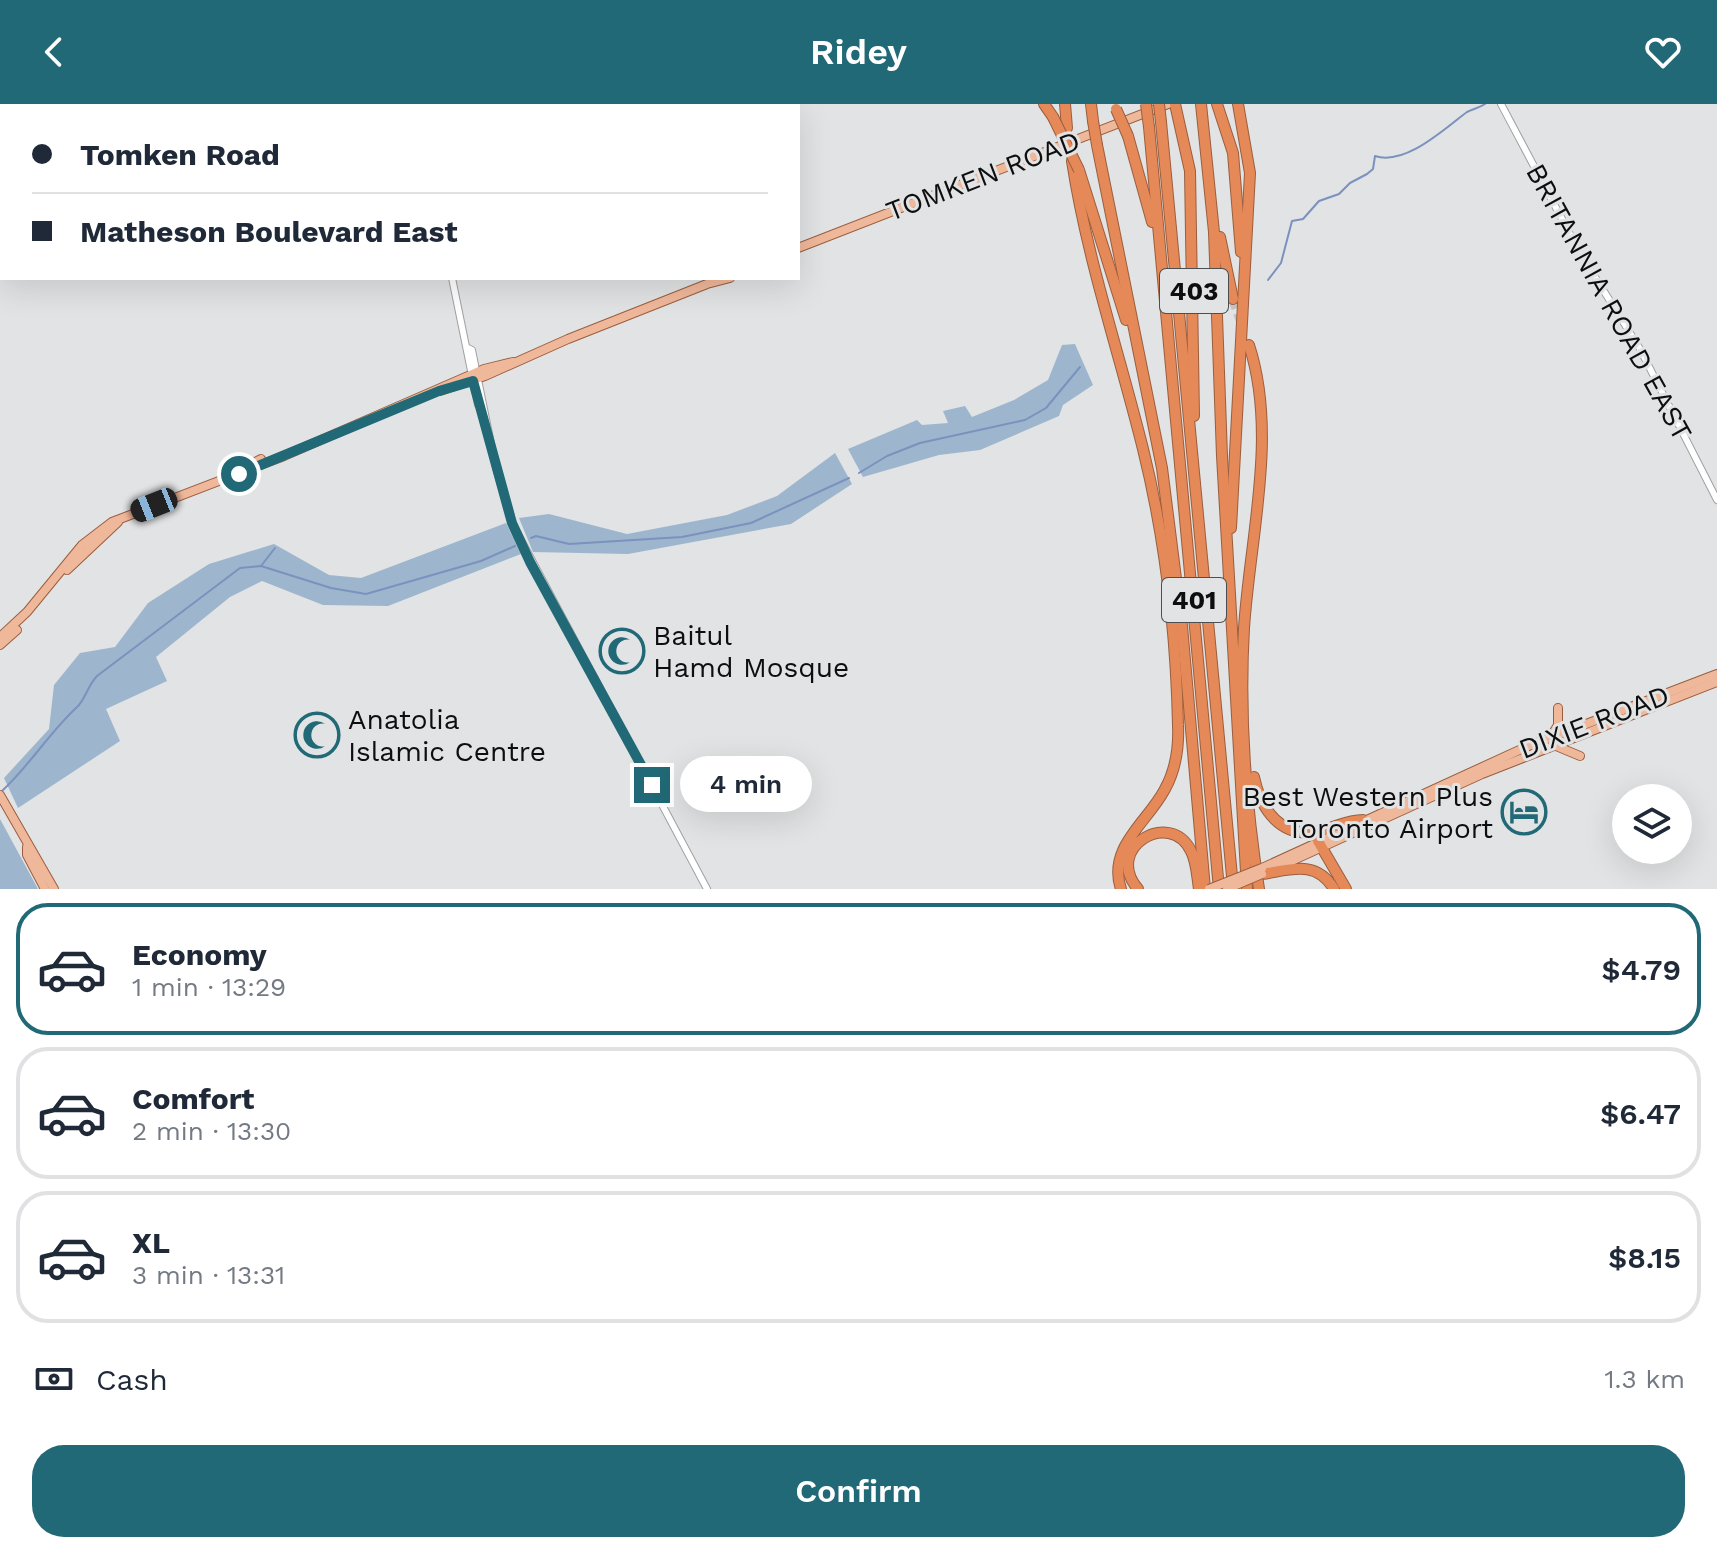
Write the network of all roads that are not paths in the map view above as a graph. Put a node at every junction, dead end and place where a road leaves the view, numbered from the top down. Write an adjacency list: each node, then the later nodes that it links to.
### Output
1 (1044, 104): 14 (highway, bridge)
2 (1065, 104): 14 (highway, bridge)
3 (1091, 104): 22 (highway, 401, bridge)
4 (1146, 104): 19 (highway, 401, bridge)
5 (1159, 104): 23 (highway, 401, bridge)
6 (1168, 104): 15 (main road, TOMKEN ROAD)
7 (1217, 104): 18 (highway)
8 (1238, 104): 18 (highway)
9 (1501, 104): 24 (street, BRITANNIA ROAD EAST)
10 (1201, 105): 13 (highway, 401)
11 (1114, 106): 19 (highway, 403, bridge)
12 (1177, 109): 23 (highway, 403)
13 (1208, 156): 18 (highway); 26 (highway, 401)
14 (1075, 165): 22 (highway); 43 (highway)
15 (800, 247)
16 (452, 280): 21 (street)
17 (710, 281): 21 (main road)
18 (1238, 297): 26 (highway)
19 (1167, 311): 47 (highway, 401)
20 (1249, 345): 32 (highway)
21 (475, 376): 25 (main road); 42 (street)
22 (1146, 388): 46 (highway, 401)
23 (1193, 470): 49 (highway, 401)
24 (1717, 500)
25 (118, 522): 27 (main road); 28 (main road)
26 (1228, 562): 50 (highway, 401)
27 (0, 637)
28 (0, 645)
29 (1717, 674): 33 (main road, DIXIE ROAD)
30 (1717, 682): 33 (main road, DIXIE ROAD)
31 (1558, 708): 33 (main road)
32 (1245, 720): 36 (highway); 51 (highway)
33 (1552, 742): 34 (main road); 36 (main road, DIXIE ROAD); 37 (main road, DIXIE ROAD)
34 (1580, 756)
35 (1, 796): 38 (main road)
36 (1363, 820): 37 (main road, DIXIE ROAD)
37 (1321, 844): 39 (main road, DIXIE ROAD); 53 (highway)
38 (27, 847): 40 (main road); 41 (main road)
39 (1262, 871): 46 (main road, DIXIE ROAD, bridge); 48 (main road, DIXIE ROAD, bridge); 52 (highway)
40 (45, 889)
41 (54, 889)
42 (707, 889)
43 (1121, 889)
44 (1138, 889): 45 (highway)
45 (1199, 889)
46 (1207, 889)
47 (1219, 889)
48 (1227, 889)
49 (1233, 889)
50 (1247, 889)
51 (1259, 889)
52 (1334, 889)
53 (1346, 889)

